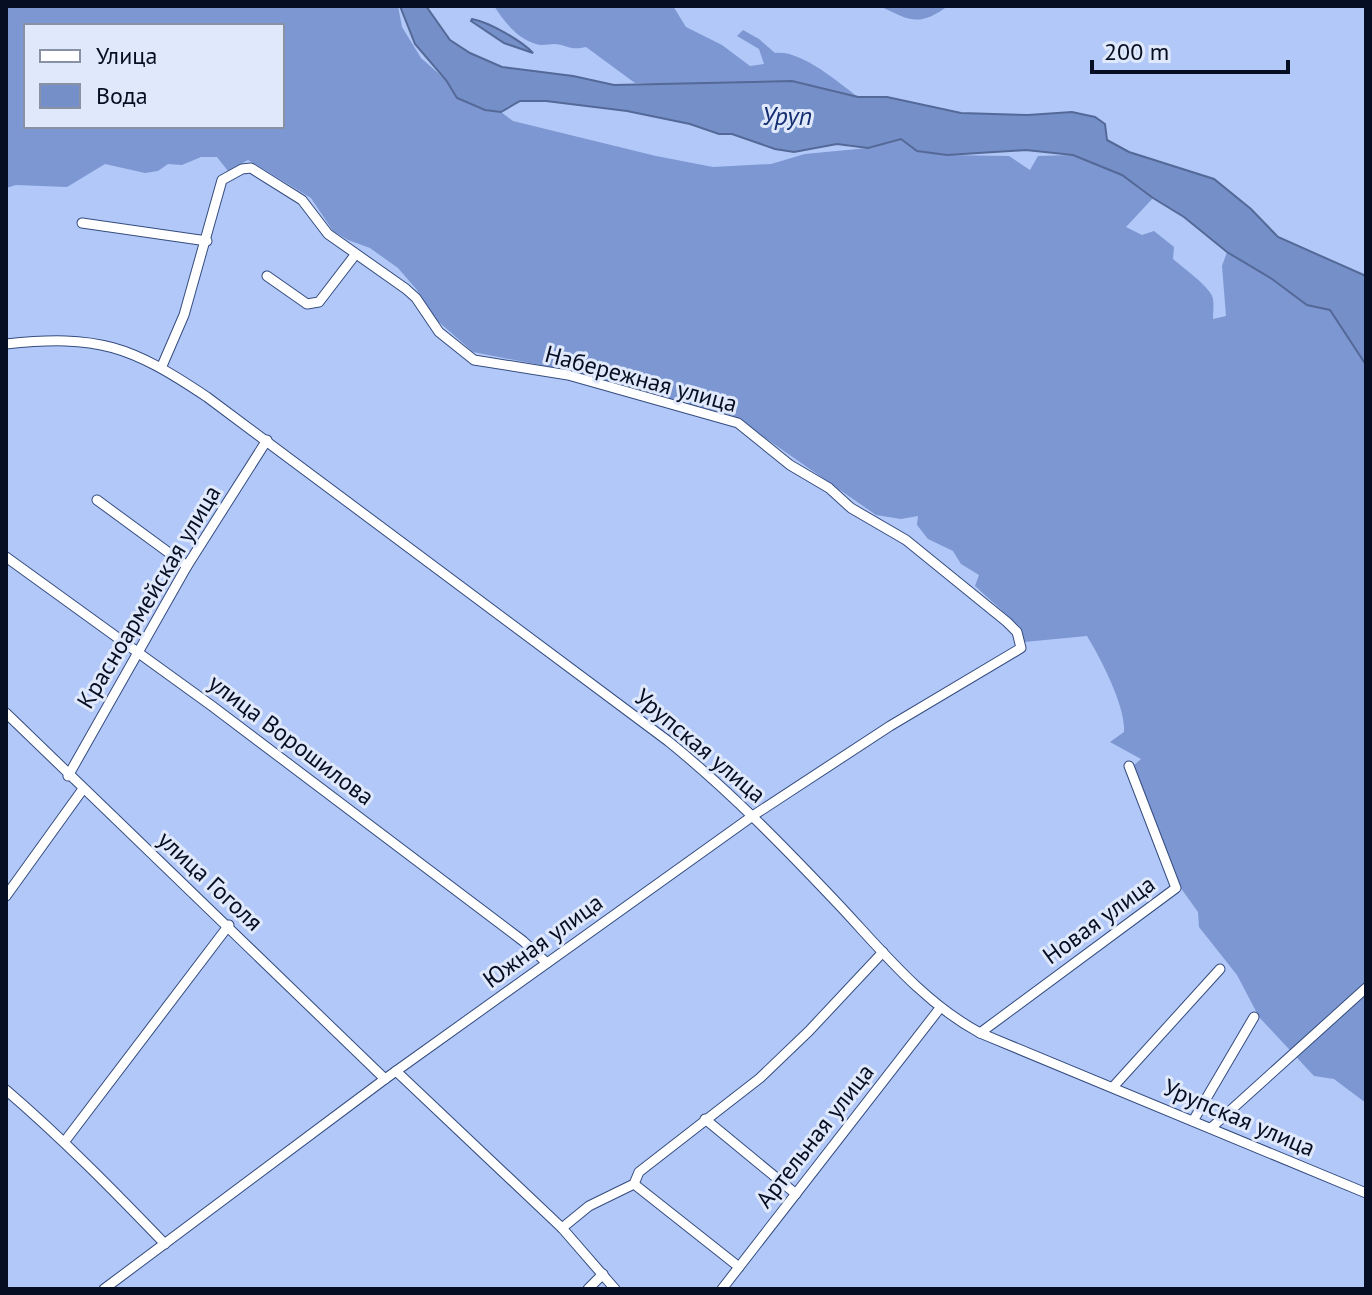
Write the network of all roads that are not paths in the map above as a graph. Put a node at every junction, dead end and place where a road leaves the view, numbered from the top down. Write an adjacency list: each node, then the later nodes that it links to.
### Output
1 (82, 223): 2 (street)
2 (207, 241): 3 (street, Набережная улица); 6 (street)
3 (355, 255): 4 (street); 11 (street, Набережная улица)
4 (267, 276)
5 (6, 344): 6 (street, Урупская улица)
6 (162, 366): 7 (street, Урупская улица)
7 (267, 440): 10 (street, Красноармейская улица); 17 (street, Урупская улица)
8 (97, 500): 10 (street)
9 (6, 557): 12 (street, улица Ворошилова)
10 (187, 566): 12 (street, Красноармейская улица)
11 (1021, 648): 17 (street, Южная улица)
12 (136, 653): 15 (street, Красноармейская улица); 21 (street, улица Ворошилова)
13 (6, 713): 15 (street, улица Гоголя)
14 (1129, 766): 26 (street, Новая улица)
15 (68, 776): 16 (street, улица Гоголя)
16 (83, 789): 18 (street); 19 (street, улица Гоголя)
17 (754, 815): 20 (street, Урупская улица); 21 (street, Южная улица)
18 (6, 896)
19 (229, 925): 28 (street, улица Гоголя); 34 (street)
20 (883, 952): 24 (street, Урупская улица); 31 (street)
21 (547, 963): 27 (street, Южная улица)
22 (1220, 969): 29 (street)
23 (1366, 988): 33 (street)
24 (940, 1008): 26 (street, Урупская улица); 37 (street, Артельная улица)
25 (1254, 1017): 32 (street)
26 (980, 1033): 29 (street, Урупская улица)
27 (396, 1071): 28 (street, Южная улица); 38 (street)
28 (385, 1079): 39 (street, Южная улица)
29 (1113, 1087): 32 (street, Урупская улица)
30 (6, 1090): 34 (street)
31 (705, 1119): 35 (street); 37 (street)
32 (1193, 1121): 33 (street, Урупская улица)
33 (1211, 1128): 36 (street, Урупская улица)
34 (65, 1141): 39 (street)
35 (634, 1184): 38 (street); 40 (street)
36 (1366, 1193)
37 (796, 1194): 40 (street, Артельная улица)
38 (562, 1228): 41 (street)
39 (165, 1244): 42 (street, Южная улица)
40 (739, 1267): 45 (street, Артельная улица)
41 (603, 1274): 43 (street); 44 (street)
42 (104, 1289)
43 (588, 1289)
44 (615, 1289)
45 (722, 1289)

